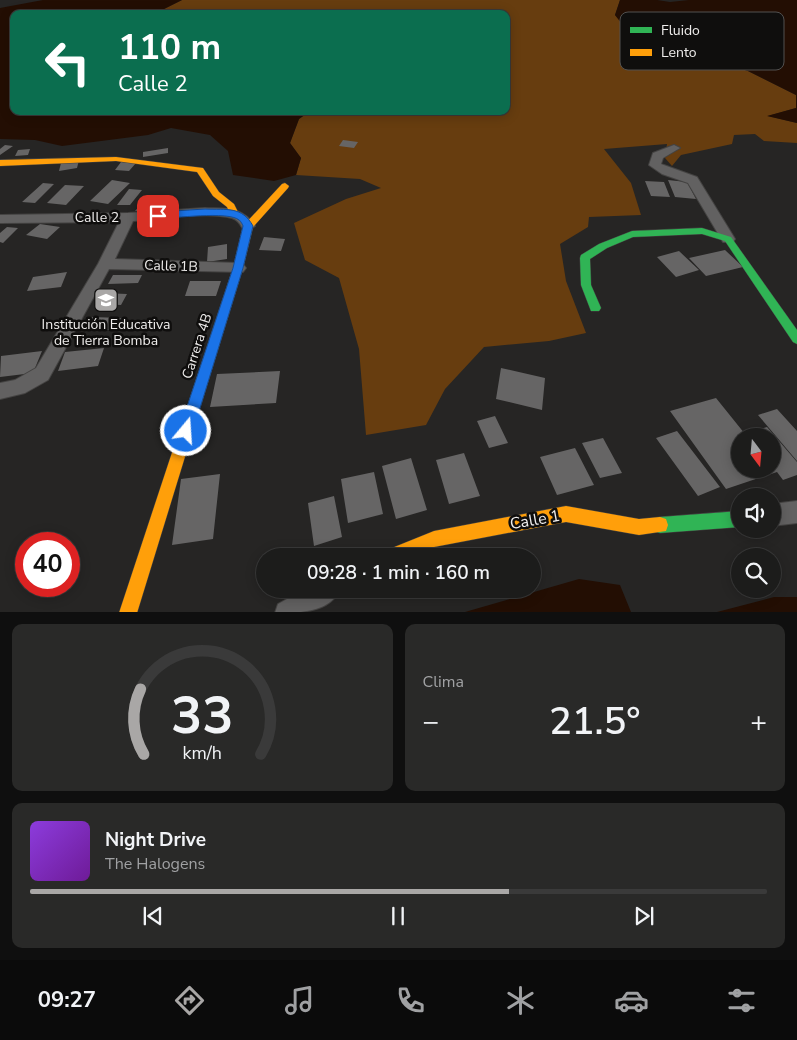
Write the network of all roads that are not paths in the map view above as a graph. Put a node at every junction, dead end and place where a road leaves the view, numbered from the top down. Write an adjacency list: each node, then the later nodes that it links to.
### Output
1 (674, 148): 8 (street)
2 (0, 163): 4 (street)
3 (285, 186): 7 (street, Carrera 4B)
4 (234, 214): 5 (street, Calle 2); 7 (street)
5 (128, 217): 6 (street, Calle 2); 9 (street)
6 (0, 219)
7 (248, 226): 10 (street, Carrera 4B)
8 (728, 239): 11 (street); 12 (street)
9 (105, 264): 10 (street, Calle 1B); 13 (street)
10 (238, 268): 19 (street, Carrera 4B)
11 (596, 308)
12 (797, 339)
13 (9, 389)
14 (797, 512): 15 (street)
15 (781, 514)
16 (731, 520): 17 (street, Calle 1)
17 (413, 548)
18 (312, 598): 20 (street)
19 (128, 612)
20 (287, 612)

